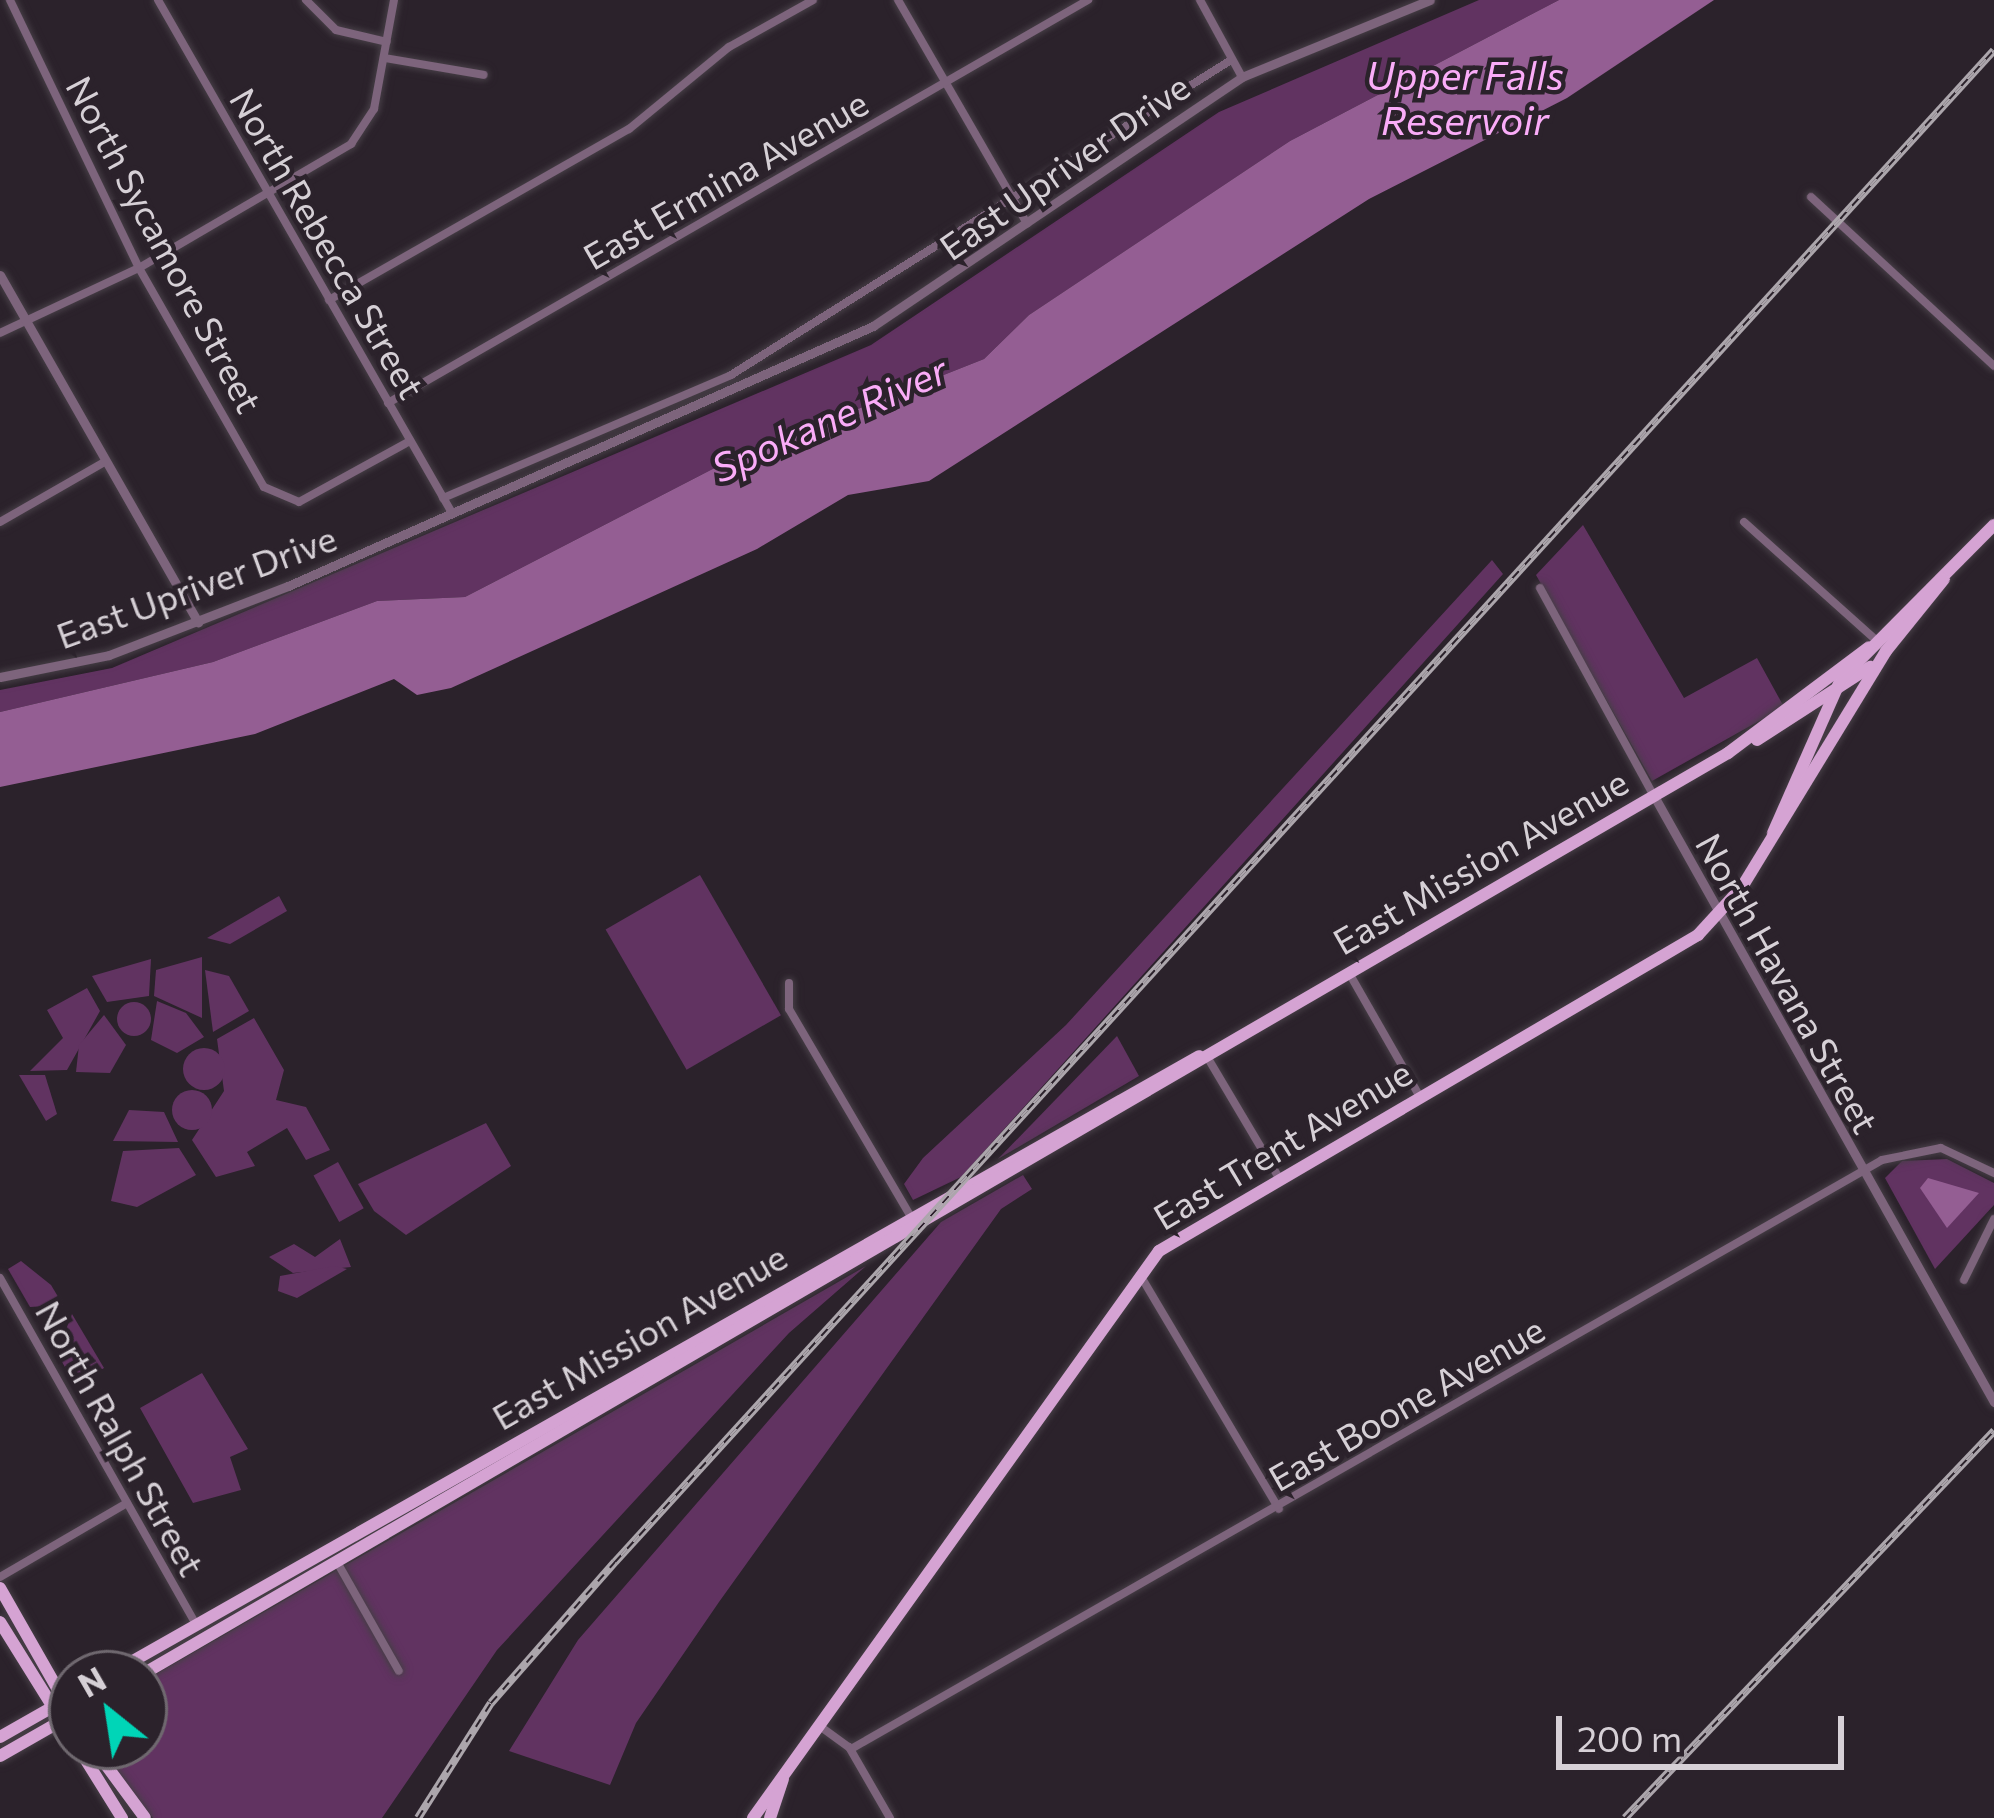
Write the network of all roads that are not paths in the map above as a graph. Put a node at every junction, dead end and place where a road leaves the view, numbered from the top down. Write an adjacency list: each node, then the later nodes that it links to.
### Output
1 (10, 0): 20 (street, North Sycamore Street)
2 (158, 0): 16 (street, North Rebecca Street)
3 (306, 0): 10 (street)
4 (394, 0): 10 (street)
5 (813, 0): 22 (street)
6 (898, 0): 15 (street)
7 (1088, 0): 15 (street, East Ermina Avenue)
8 (1200, 0): 12 (street)
9 (1430, 0): 14 (street, East Upriver Drive)
10 (387, 42): 11 (street)
11 (385, 58): 13 (street); 16 (street)
12 (1231, 60): 14 (street); 18 (street, East Upriver Drive)
13 (484, 75)
14 (1242, 77): 19 (street, East Upriver Drive)
15 (946, 84): 18 (street); 28 (street, East Ermina Avenue)
16 (269, 194): 20 (street); 22 (street, North Rebecca Street)
17 (1811, 197): 25 (street)
18 (1013, 200): 19 (street); 26 (street, East Upriver Drive)
19 (1027, 224): 27 (street, East Upriver Drive)
20 (139, 268): 23 (street); 29 (street, North Sycamore Street)
21 (0, 275): 23 (street)
22 (329, 300): 28 (street, North Rebecca Street)
23 (25, 319): 24 (street); 30 (street)
24 (0, 333)
25 (1994, 366)
26 (731, 375): 27 (street); 31 (street, East Upriver Drive)
27 (736, 388): 32 (street, East Upriver Drive)
28 (388, 403): 29 (street, North Rebecca Street)
29 (410, 440): 31 (street, North Rebecca Street)
30 (106, 461): 33 (street); 37 (street)
31 (443, 498): 32 (street, North Rebecca Street)
32 (452, 513): 37 (street, East Upriver Drive)
33 (0, 522)
34 (1744, 522): 38 (street)
35 (1994, 525): 38 (main road, East Trent Avenue)
36 (1540, 588): 42 (street, North Havana Street)
37 (198, 622): 39 (street, East Upriver Drive)
38 (1877, 646): 40 (main road, East Trent Avenue); 41 (main road, East Mission Avenue); 43 (main road, East Trent Avenue)
39 (0, 677)
40 (1826, 702): 41 (main road, East Mission Avenue); 43 (main road, East Trent Avenue)
41 (1728, 753): 42 (main road, East Mission Avenue)
42 (1654, 796): 44 (street, North Havana Street); 45 (main road, East Mission Avenue)
43 (1772, 834): 44 (main road, East Trent Avenue)
44 (1717, 917): 48 (main road, East Trent Avenue); 49 (street, North Havana Street)
45 (1348, 971): 47 (main road, East Mission Avenue); 48 (street)
46 (789, 983): 52 (street)
47 (1202, 1055): 51 (street); 52 (main road, East Mission Avenue); 54 (main road, East Mission Avenue)
48 (1420, 1097): 51 (main road, East Trent Avenue)
49 (1862, 1171): 50 (street, East Boone Avenue); 58 (street, North Havana Street); 60 (street, East Boone Avenue)
50 (1994, 1173)
51 (1279, 1178): 55 (main road, East Trent Avenue)
52 (910, 1215): 54 (street); 65 (main road, East Mission Avenue)
53 (1994, 1219): 57 (street)
54 (918, 1229): 61 (main road, East Mission Avenue)
55 (1140, 1275): 60 (street); 72 (main road, East Trent Avenue)
56 (0, 1277): 59 (street, North Ralph Street)
57 (1964, 1280)
58 (1994, 1402)
59 (127, 1503): 62 (street); 65 (street, North Ralph Street)
60 (1279, 1509): 75 (street, East Boone Avenue)
61 (337, 1562): 67 (main road, East Mission Avenue); 69 (street)
62 (0, 1577)
63 (0, 1588): 68 (main road)
64 (0, 1622): 70 (main road)
65 (196, 1624): 66 (main road, East Mission Avenue)
66 (151, 1650)
67 (168, 1659)
68 (48, 1666)
69 (399, 1671)
70 (48, 1706)
71 (48, 1710): 74 (main road)
72 (820, 1726): 75 (street); 79 (main road, East Trent Avenue)
73 (48, 1729): 76 (main road)
74 (0, 1737)
75 (851, 1749): 84 (street)
76 (0, 1756)
77 (90, 1770): 80 (main road)
78 (110, 1770): 81 (main road)
79 (783, 1778): 82 (main road, East Trent Avenue); 83 (main road, East Trent Avenue)
80 (122, 1818)
81 (145, 1818)
82 (753, 1818)
83 (770, 1818)
84 (890, 1818)

